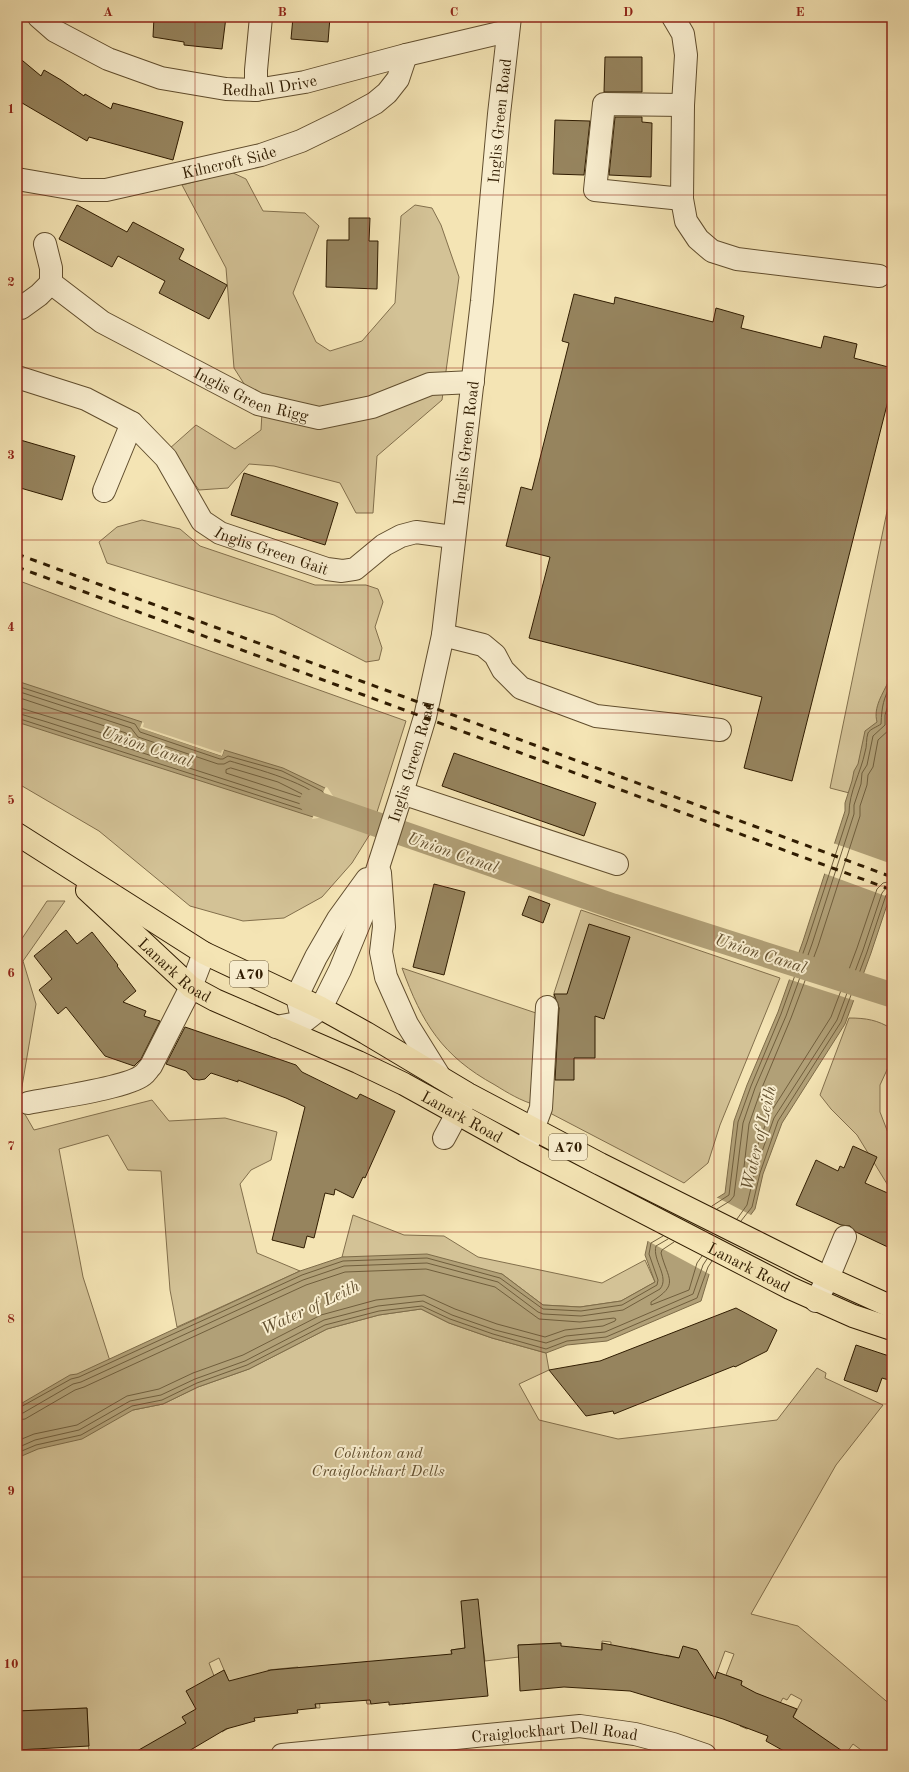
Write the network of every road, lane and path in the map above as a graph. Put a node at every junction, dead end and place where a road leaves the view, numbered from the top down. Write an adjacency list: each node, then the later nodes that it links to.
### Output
1 (39, 17): 6 (street, Redhall Drive)
2 (261, 17): 6 (street)
3 (672, 17): 7 (street)
4 (509, 24): 5 (street, Redhall Drive); 15 (street, Inglis Green Road)
5 (406, 55): 6 (street, Redhall Drive); 8 (street, Kilncroft Side)
6 (256, 90)
7 (683, 105): 9 (street); 9 (street)
8 (17, 179)
9 (682, 200): 11 (street)
10 (45, 244): 12 (street)
11 (879, 276)
12 (51, 283): 13 (street); 15 (street, Inglis Green Rigg)
13 (21, 308)
14 (17, 378): 16 (street, Inglis Green Gait)
15 (473, 382): 18 (street, Inglis Green Road)
16 (132, 423): 17 (street); 18 (street, Inglis Green Gait)
17 (104, 492)
18 (453, 537): 19 (street, Inglis Green Road)
19 (442, 635): 20 (street); 21 (street, Inglis Green Road)
20 (720, 730)
21 (402, 793): 23 (street, Inglis Green Road); 25 (street)
22 (17, 834): 24 (main road, Lanark Road / A70)
23 (380, 862): 28 (street, Inglis Green Road); 30 (street, Inglis Green Road); 34 (street, Inglis Green Road)
24 (61, 863): 26 (main road, Lanark Road / A70); 27 (main road, Lanark Road / A70)
25 (617, 864)
26 (204, 952): 27 (street); 28 (main road, Lanark Road / A70)
27 (191, 987): 32 (main road, Lanark Road / A70); 36 (street)
28 (297, 996): 30 (main road, Lanark Road / A70); 31 (street)
29 (547, 1007): 38 (street)
30 (321, 1008): 31 (street, Inglis Green Road); 34 (main road, Lanark Road / A70)
31 (303, 1022): 32 (street, Inglis Green Road); 33 (street)
32 (276, 1027): 33 (main road, Lanark Road / A70)
33 (311, 1042): 37 (main road, Lanark Road / A70)
34 (440, 1077): 35 (main road, Lanark Road / A70)
35 (468, 1094): 37 (street); 38 (main road, Lanark Road / A70)
36 (28, 1103)
37 (457, 1114): 39 (street); 40 (main road, Lanark Road / A70)
38 (534, 1129): 40 (street); 42 (main road, Lanark Road / A70)
39 (444, 1138)
40 (525, 1151): 43 (main road, Lanark Road / A70)
41 (844, 1237): 42 (street)
42 (828, 1278): 43 (street); 44 (main road, Lanark Road / A70)
43 (816, 1301): 45 (main road, Lanark Road / A70)
44 (892, 1307)
45 (892, 1329)
46 (282, 1755): 47 (street, Craiglockhart Dell Road)
47 (705, 1755)

